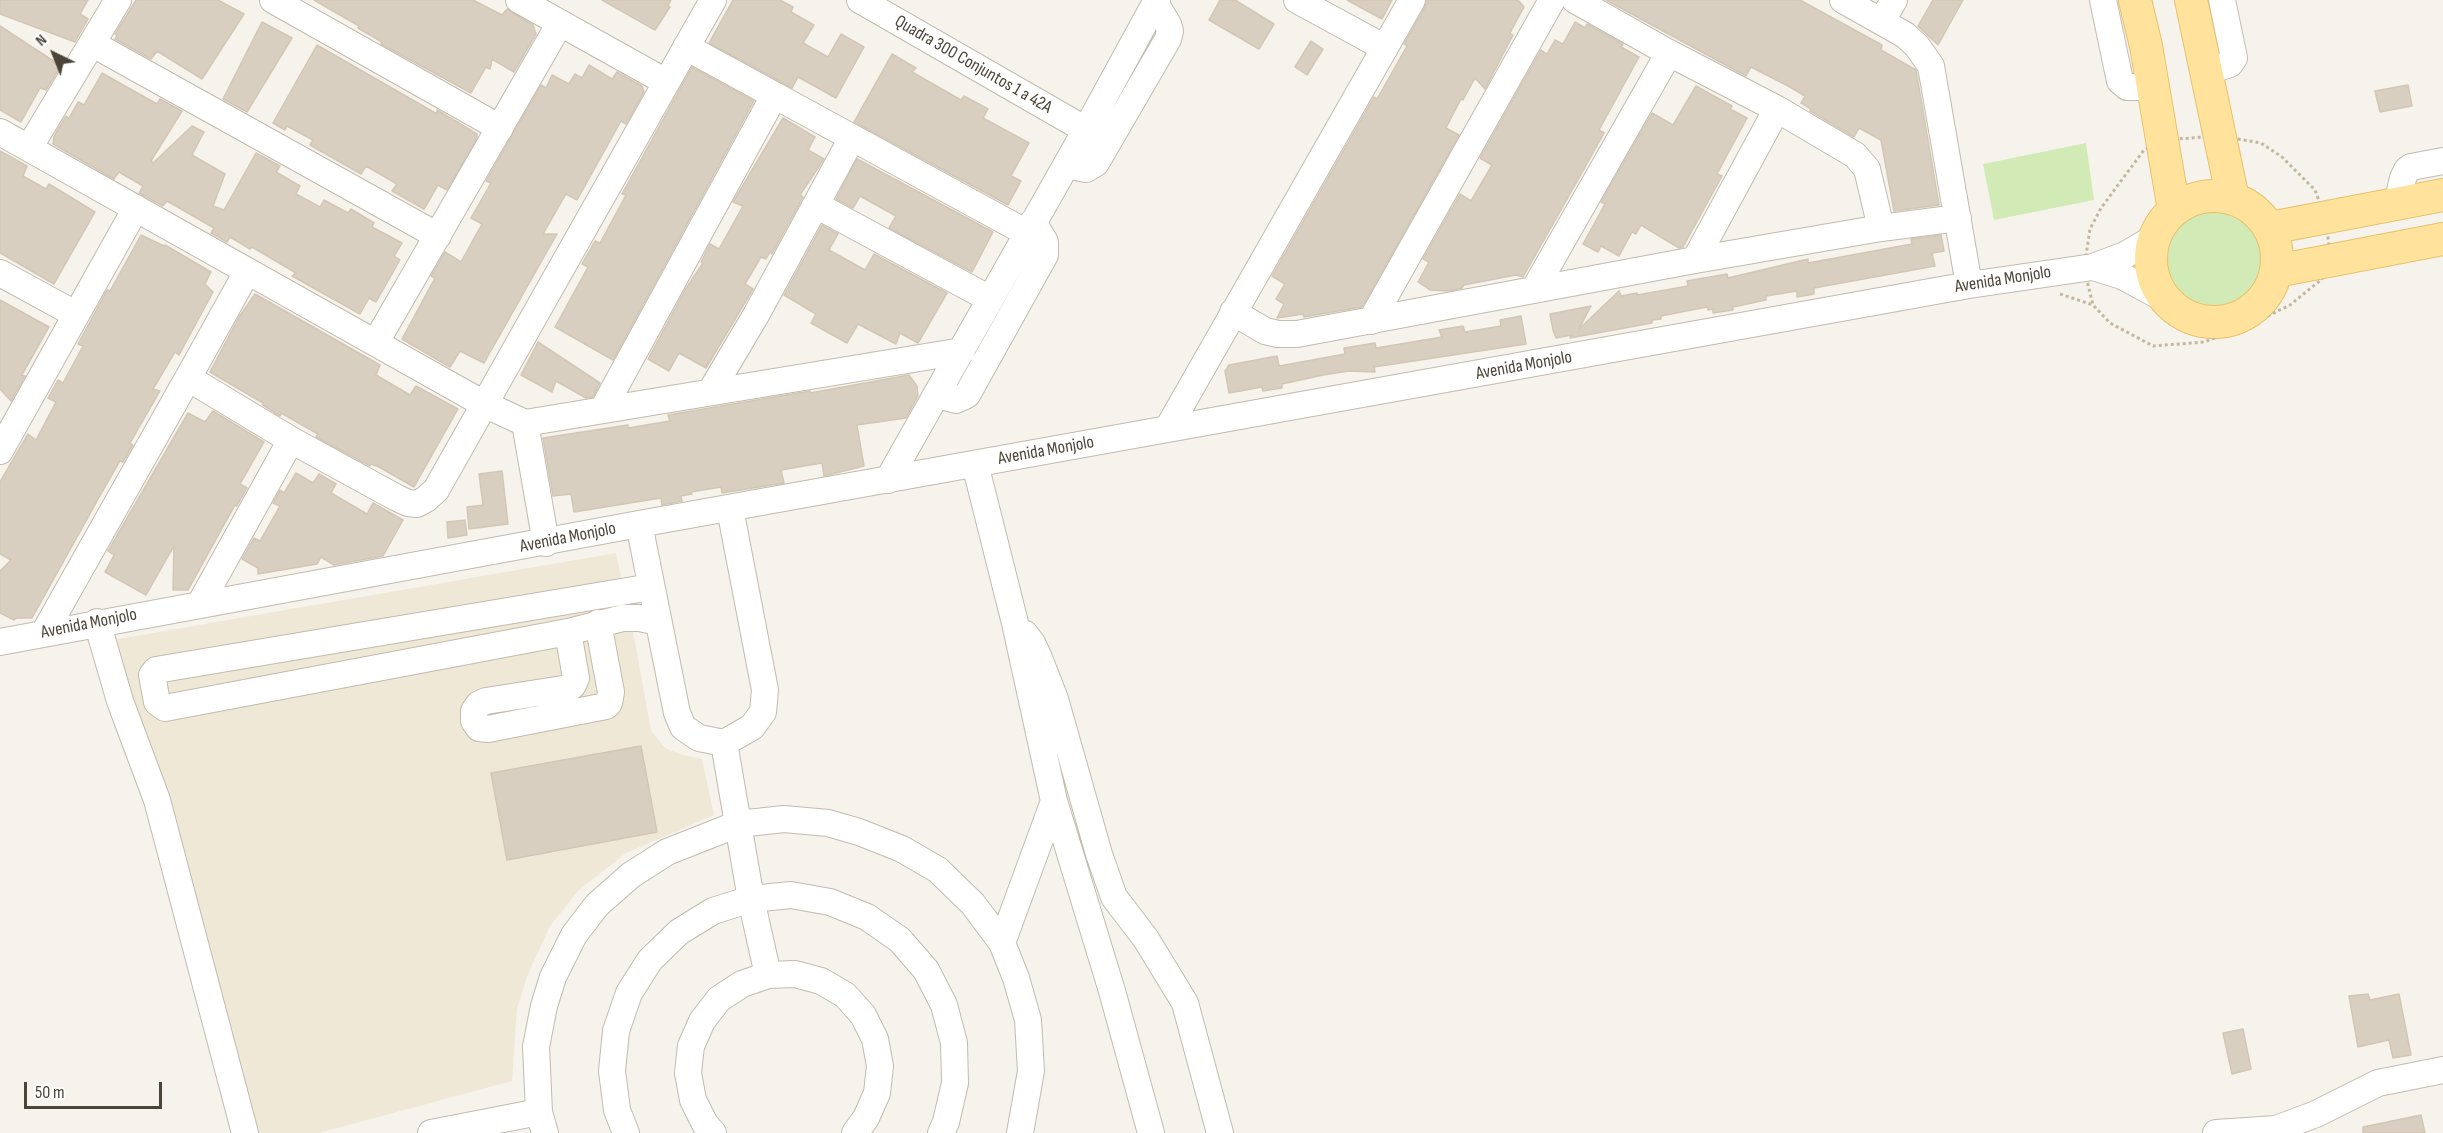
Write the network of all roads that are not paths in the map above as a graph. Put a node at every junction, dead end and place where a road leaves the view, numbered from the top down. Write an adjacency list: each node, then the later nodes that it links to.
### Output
1 (118, 0): 18 (street)
2 (273, 0): 27 (street)
3 (519, 0): 17 (street)
4 (713, 0): 19 (street)
5 (860, 0): 28 (street, Quadra 300 Conjuntos 1 a 42A)
6 (1297, 0): 20 (street)
7 (1412, 0): 20 (street)
8 (1552, 0): 58 (street)
9 (1575, 0): 21 (street)
10 (1843, 0): 16 (street)
11 (2103, 0): 24 (street)
12 (2135, 0): 24 (main road)
13 (2191, 0): 22 (main road)
14 (2222, 0): 22 (street)
15 (1156, 2): 28 (street); 33 (street)
16 (1888, 10): 40 (street)
17 (560, 23): 23 (street); 27 (street)
18 (93, 44): 31 (street); 44 (street)
19 (686, 47): 23 (street); 25 (street)
20 (1385, 48): 56 (street)
21 (1668, 53): 26 (street); 53 (street)
22 (2205, 72): 35 (main road)
23 (666, 82): 64 (street)
24 (2154, 87): 39 (main road)
25 (774, 96): 30 (street); 65 (street)
26 (1777, 109): 42 (street); 47 (street)
27 (500, 128): 44 (street)
28 (1086, 130): 33 (street)
29 (0, 132): 31 (street)
30 (852, 138): 37 (street); 41 (street)
31 (29, 148): 38 (street)
32 (2443, 161): 36 (street)
33 (1066, 165): 41 (street)
34 (2443, 195): 36 (main road)
35 (2233, 199): 39 (main road); 43 (main road)
36 (2397, 204): 43 (main road)
37 (816, 205): 55 (street); 62 (street)
38 (136, 208): 50 (street); 57 (street)
39 (2174, 210): 45 (main road)
40 (1958, 218): 42 (street); 52 (street)
41 (1030, 228): 55 (street); 63 (street)
42 (1881, 228): 47 (street)
43 (2270, 228): 49 (main road)
44 (438, 236): 59 (street)
45 (2154, 238): 48 (street, Avenida Monjolo); 54 (main road)
46 (2443, 239): 49 (main road)
47 (1695, 260): 53 (street)
48 (2088, 267): 52 (street, Avenida Monjolo); 54 (street, Avenida Monjolo)
49 (2276, 271): 54 (main road)
50 (247, 272): 59 (street); 61 (street)
51 (0, 273): 57 (street)
52 (1969, 285): 68 (street, Avenida Monjolo)
53 (1534, 290): 58 (street)
54 (2163, 298)
55 (990, 299): 60 (street)
56 (1233, 312): 58 (street); 68 (street)
57 (75, 314): 66 (street)
58 (1371, 321)
59 (376, 342): 64 (street)
60 (962, 351): 62 (street); 63 (street)
61 (188, 378): 69 (street); 84 (street)
62 (711, 392): 65 (street)
63 (937, 395): 72 (street)
64 (484, 404): 67 (street); 69 (street)
65 (603, 410): 67 (street)
66 (8, 420): 70 (street)
67 (525, 423): 75 (street)
68 (1168, 428): 71 (street, Avenida Monjolo)
69 (291, 440): 77 (street)
70 (0, 451)
71 (975, 464): 72 (street, Avenida Monjolo); 82 (street)
72 (888, 480): 73 (street, Avenida Monjolo)
73 (730, 509): 74 (street, Avenida Monjolo); 87 (street)
74 (639, 524): 75 (street, Avenida Monjolo); 76 (street)
75 (546, 543): 77 (street, Avenida Monjolo)
76 (651, 587): 78 (street); 80 (street)
77 (200, 604): 79 (street, Avenida Monjolo)
78 (503, 610): 86 (street); 86 (street)
79 (97, 622): 84 (street, Avenida Monjolo); 95 (street)
80 (658, 622): 81 (street); 87 (street)
81 (598, 623): 83 (street); 83 (street)
82 (1015, 623): 88 (street); 103 (street)
83 (568, 632): 86 (street)
84 (44, 633): 85 (street, Avenida Monjolo)
85 (0, 642)
86 (509, 643)
87 (724, 743): 89 (street)
88 (1054, 801): 91 (street); 102 (street)
89 (738, 824): 90 (street); 91 (street); 94 (street)
90 (751, 899): 92 (street); 97 (street); 100 (street)
91 (1002, 943): 101 (street)
92 (768, 975): 98 (street); 99 (street)
93 (2443, 1070): 104 (street)
94 (542, 1123): 96 (street)
95 (245, 1133)
96 (431, 1133)
97 (626, 1133)
98 (713, 1133)
99 (855, 1133)
100 (941, 1133)
101 (1020, 1133)
102 (1151, 1133)
103 (1220, 1133)
104 (2216, 1133)

